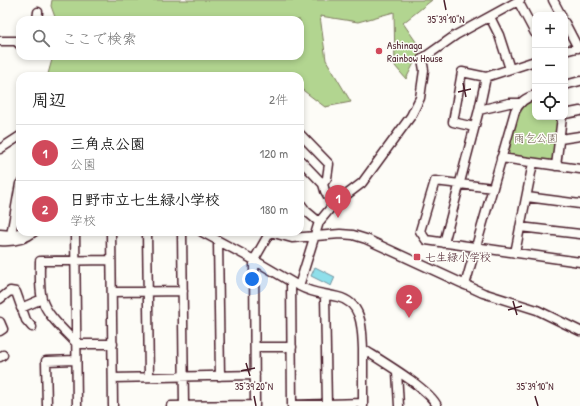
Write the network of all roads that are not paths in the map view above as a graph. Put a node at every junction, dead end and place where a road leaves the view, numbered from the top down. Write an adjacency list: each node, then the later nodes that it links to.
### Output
1 (519, 0): 4 (street); 5 (street)
2 (553, 0): 3 (street)
3 (559, 12)
4 (490, 17): 12 (street); 38 (street)
5 (532, 27)
6 (568, 29): 9 (street)
7 (0, 41): 8 (street)
8 (16, 41)
9 (579, 48): 10 (street)
10 (568, 50)
11 (532, 62): 12 (street)
12 (510, 69): 13 (street)
13 (486, 76): 18 (street); 22 (street)
14 (580, 81): 15 (street)
15 (568, 84)
16 (532, 95): 17 (street)
17 (519, 103): 18 (street); 28 (street)
18 (479, 110): 22 (street)
19 (580, 110): 20 (street)
20 (568, 113)
21 (562, 120): 26 (street)
22 (474, 127): 34 (street)
23 (580, 136): 26 (street)
24 (304, 138): 33 (street)
25 (16, 139): 27 (street)
26 (560, 139): 31 (street)
27 (0, 149)
28 (501, 158): 29 (street); 35 (street)
29 (533, 163): 31 (street); 36 (street)
30 (304, 164): 33 (street)
31 (556, 166): 32 (street)
32 (580, 169)
33 (323, 184): 38 (street)
34 (460, 184): 35 (street); 58 (street); 58 (street)
35 (493, 188): 59 (street)
36 (527, 197): 37 (street); 42 (street)
37 (580, 204)
38 (333, 205): 41 (street)
39 (16, 207): 46 (street)
40 (304, 208): 41 (street)
41 (319, 222): 55 (street)
42 (520, 227): 45 (street); 60 (street)
43 (0, 234): 46 (street)
44 (16, 234): 46 (street)
45 (580, 234)
46 (11, 235)
47 (27, 236): 56 (street)
48 (75, 236): 61 (street)
49 (111, 236): 62 (street)
50 (147, 236): 69 (street)
51 (182, 236): 67 (street)
52 (209, 236): 57 (street)
53 (268, 236): 63 (street)
54 (285, 236): 55 (street)
55 (315, 237): 65 (street); 66 (street)
56 (0, 241)
57 (218, 241): 63 (street); 86 (street)
58 (444, 243): 59 (street)
59 (476, 248): 60 (street); 66 (street)
60 (515, 253): 64 (street)
61 (75, 260): 62 (street); 72 (street); 78 (street)
62 (112, 260): 68 (street)
63 (254, 260): 65 (street); 80 (street)
64 (580, 262)
65 (295, 284): 70 (street); 81 (street)
66 (465, 285): 77 (street)
67 (183, 291): 69 (street); 88 (street)
68 (112, 292): 69 (street); 79 (street)
69 (148, 292): 87 (street)
70 (325, 295): 82 (street); 92 (street)
71 (0, 299): 73 (street)
72 (42, 299): 73 (street); 78 (street)
73 (21, 308): 75 (street)
74 (0, 322): 76 (street)
75 (32, 327)
76 (0, 331)
77 (580, 331)
78 (77, 344): 79 (street); 83 (street)
79 (113, 344): 89 (street)
80 (255, 347): 81 (street); 85 (street)
81 (292, 347): 91 (street)
82 (363, 349): 84 (street); 93 (street)
83 (76, 360): 94 (street); 95 (street)
84 (398, 372): 99 (street); 100 (street)
85 (255, 375): 86 (street); 90 (street)
86 (220, 376): 88 (street)
87 (149, 377): 88 (street); 89 (street)
88 (184, 377): 98 (street)
89 (113, 378): 96 (street)
90 (255, 405): 98 (street)
91 (292, 405): 92 (street)
92 (327, 405): 93 (street)
93 (363, 405)
94 (47, 406)
95 (77, 406)
96 (113, 406)
97 (171, 406): 98 (street)
98 (184, 406)
99 (399, 406)
100 (437, 406)

